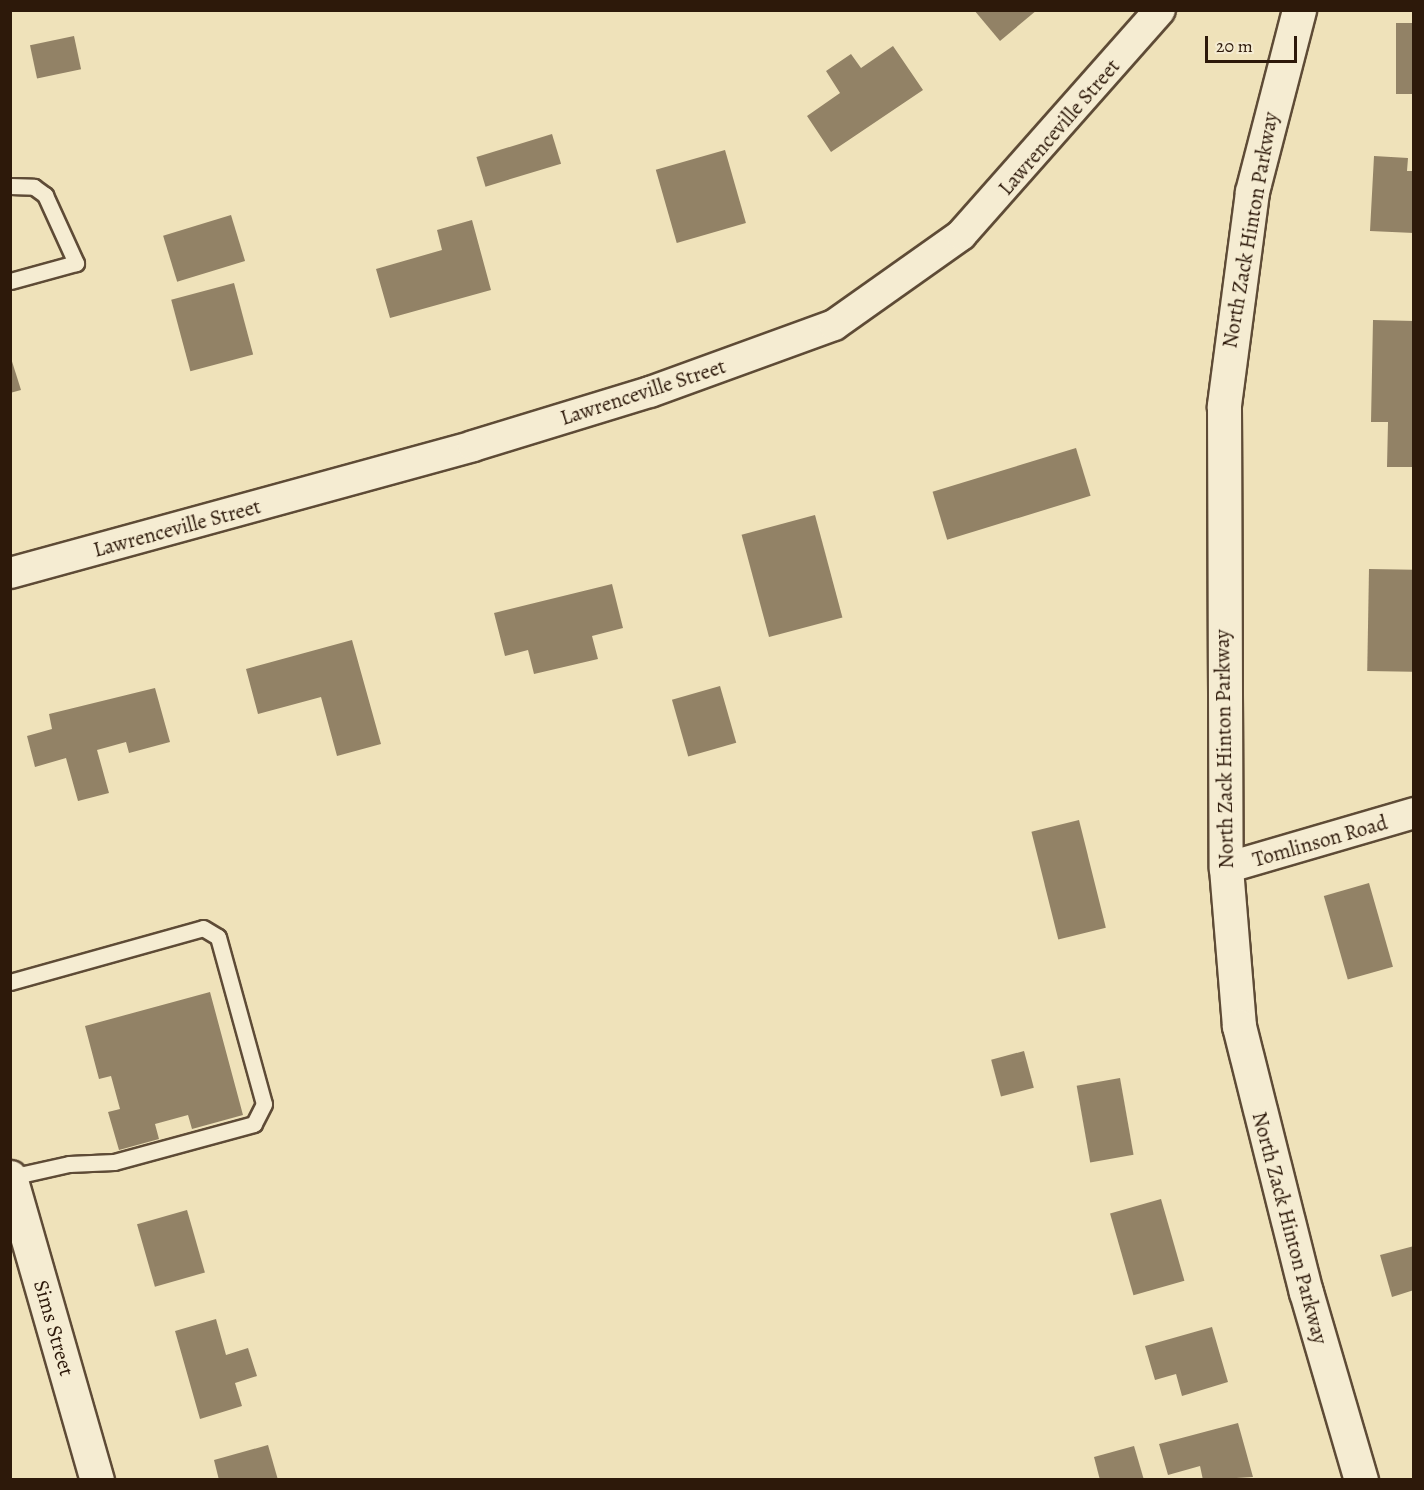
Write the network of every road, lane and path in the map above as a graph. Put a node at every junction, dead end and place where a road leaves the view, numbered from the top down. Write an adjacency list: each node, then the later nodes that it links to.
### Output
1 (1160, 10): 5 (street, Lawrenceville Street)
2 (1299, 10): 7 (main road, North Zack Hinton Parkway)
3 (10, 186): 4 (lane)
4 (10, 281)
5 (10, 573)
6 (1413, 813): 7 (street, Tomlinson Road)
7 (1226, 868): 11 (main road, North Zack Hinton Parkway)
8 (10, 982): 9 (lane)
9 (11, 1177): 10 (main road, Sims Street)
10 (96, 1479)
11 (1361, 1479)

